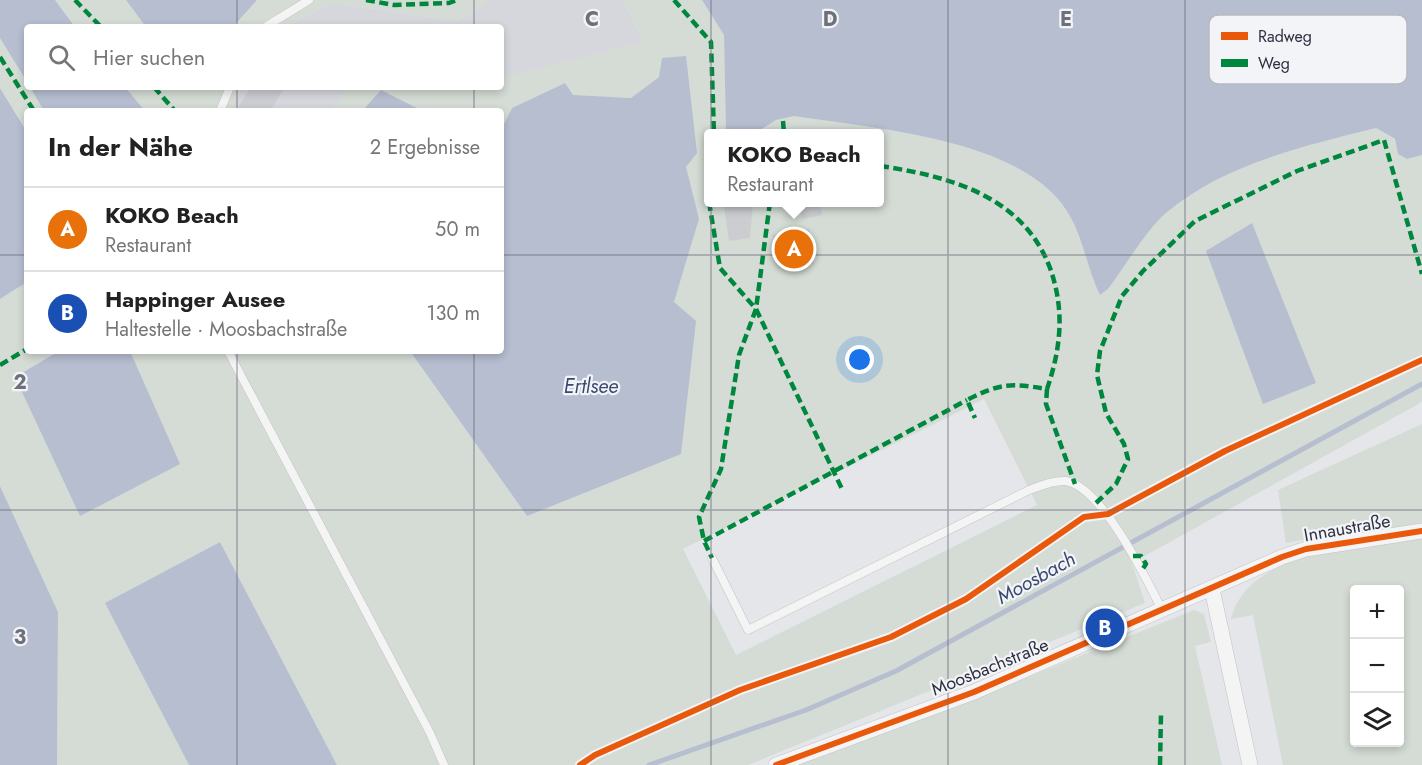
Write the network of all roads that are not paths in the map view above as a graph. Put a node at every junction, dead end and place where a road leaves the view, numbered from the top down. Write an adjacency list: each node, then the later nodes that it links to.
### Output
1 (309, 0): 2 (lane)
2 (270, 24)
3 (229, 90): 4 (lane)
4 (221, 108)
5 (230, 354): 10 (lane)
6 (1422, 531): 8 (street, Innaustraße)
7 (712, 558): 9 (lane)
8 (1212, 589): 9 (street, Moosbachstraße); 12 (street)
9 (1163, 611): 11 (street, Moosbachstraße)
10 (444, 765)
11 (776, 765)
12 (1250, 765)

